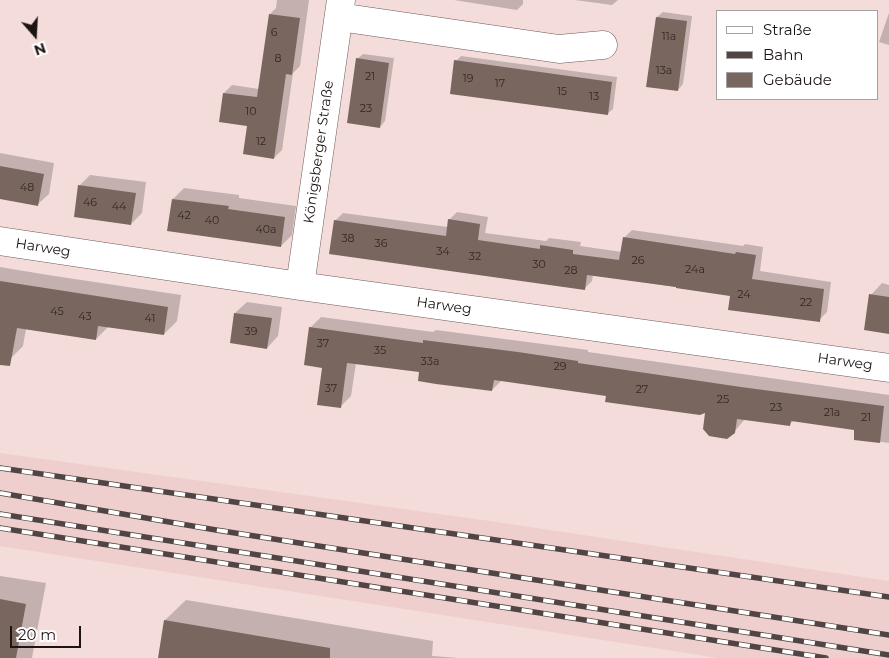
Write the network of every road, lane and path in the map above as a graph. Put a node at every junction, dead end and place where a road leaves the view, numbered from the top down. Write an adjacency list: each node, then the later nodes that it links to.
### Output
1 (340, 8): 2 (street, Königsberger Straße); 4 (street, Königsberger Straße)
2 (603, 45)
3 (0, 241): 4 (street, Harweg)
4 (300, 286): 5 (street, Harweg)
5 (889, 368)

